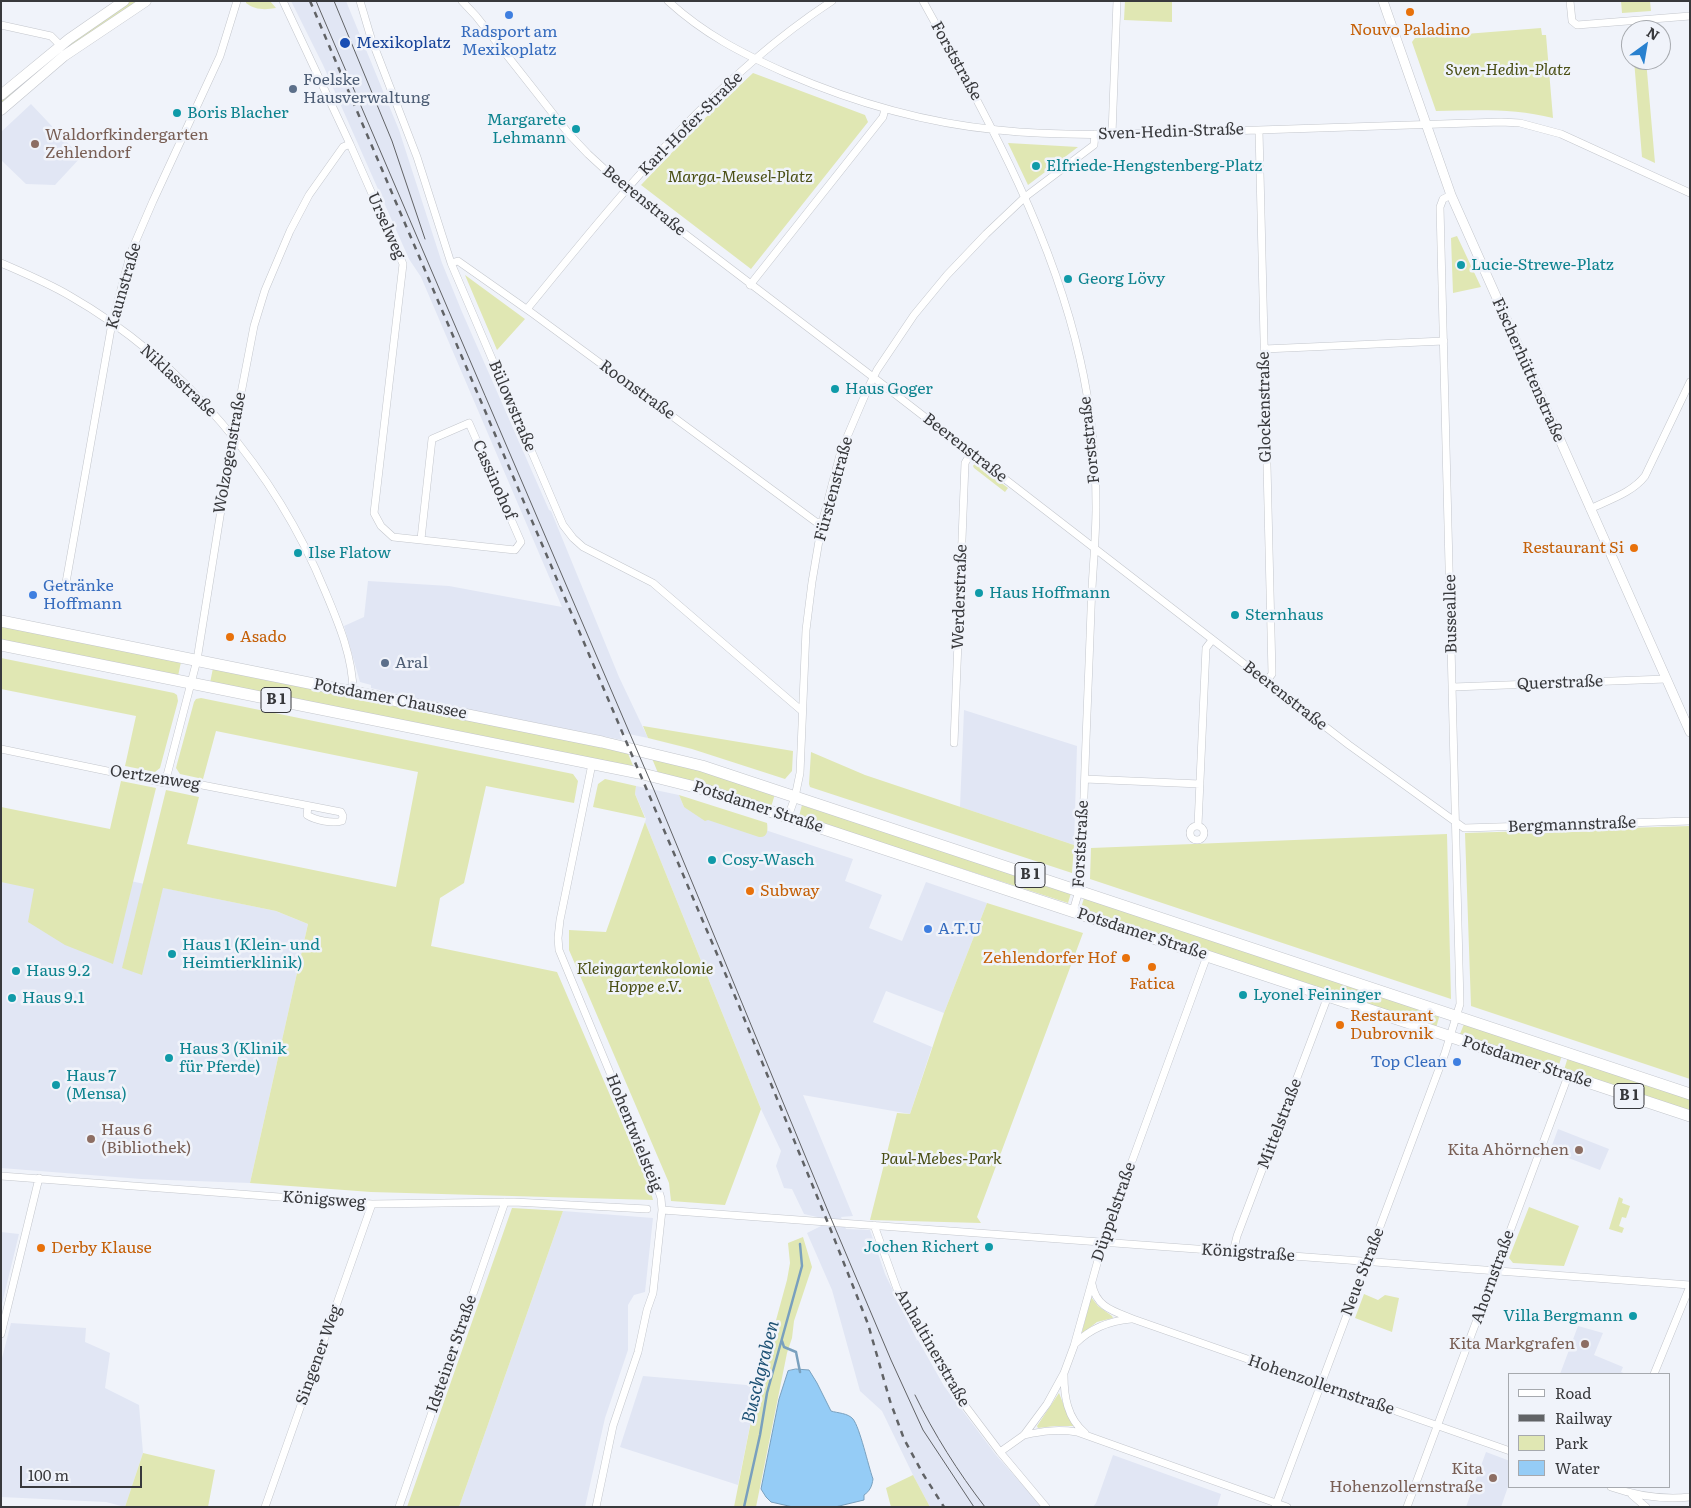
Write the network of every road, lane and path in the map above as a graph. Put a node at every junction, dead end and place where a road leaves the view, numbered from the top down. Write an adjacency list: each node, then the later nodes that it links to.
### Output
1 (124, 1): 15 (main road)
2 (146, 1): 19 (main road)
3 (237, 1): 34 (street, Kaunstraße)
4 (283, 1): 25 (street, Urselweg)
5 (360, 1): 31 (street, Bülowstraße)
6 (462, 1): 26 (street, Beerenstraße)
7 (668, 1): 16 (street, Sven-Hedin-Straße)
8 (832, 1): 16 (street, Karl-Hofer-Straße)
9 (923, 1): 21 (street, Forststraße)
10 (1117, 1): 24 (street)
11 (1383, 1): 20 (street, Fischerhüttenstraße)
12 (1570, 1): 13 (street)
13 (1690, 16)
14 (1, 25): 15 (street)
15 (61, 46): 17 (main road)
16 (756, 60): 18 (street, Sven-Hedin-Straße); 26 (street, Karl-Hofer-Straße)
17 (1, 95)
18 (885, 109): 21 (street, Sven-Hedin-Straße); 32 (street)
19 (1, 110)
20 (1426, 124): 22 (street, Sven-Hedin-Straße); 27 (street, Sven-Hedin-Straße); 28 (street, Fischerhüttenstraße)
21 (993, 130): 23 (street, Sven-Hedin-Straße); 29 (street, Forststraße)
22 (1259, 130): 24 (street, Sven-Hedin-Straße); 36 (street, Glockenstraße)
23 (1095, 134): 24 (street, Sven-Hedin-Straße); 29 (street, Fürstenstraße)
24 (1112, 134)
25 (350, 144): 39 (street, Wolzogenstraße); 43 (street, Urselweg)
26 (626, 189): 32 (street, Beerenstraße); 33 (street, Karl-Hofer-Straße)
27 (1690, 193)
28 (1451, 195): 35 (street, Busseallee); 41 (street, Fischerhüttenstraße)
29 (1025, 197): 37 (street, Fürstenstraße); 45 (street, Forststraße)
30 (1, 263): 34 (street, Niklasstraße)
31 (451, 263): 33 (street, Roonstraße); 56 (street, Bülowstraße)
32 (750, 284): 37 (street, Beerenstraße)
33 (527, 309): 42 (street, Roonstraße)
34 (112, 323): 39 (street, Niklasstraße); 46 (street, Kaunstraße)
35 (1444, 341): 36 (street); 54 (street, Busseallee)
36 (1264, 349): 52 (street, Glockenstraße)
37 (873, 378): 40 (street, Beerenstraße); 42 (street, Fürstenstraße)
38 (1690, 382): 41 (street)
39 (233, 435): 50 (street, Wolzogenstraße); 55 (street, Niklasstraße)
40 (971, 453): 45 (street, Beerenstraße); 59 (street, Werderstraße)
41 (1590, 509): 51 (street, Fischerhüttenstraße)
42 (822, 523): 56 (street, Fürstenstraße)
43 (381, 526): 44 (street, Cassinohof)
44 (420, 540): 44 (street, Cassinohof)
45 (1094, 548): 48 (street, Beerenstraße); 62 (street, Forststraße)
46 (65, 588)
47 (1, 621): 50 (main road, Potsdamer Chaussee / B 1)
48 (1212, 640): 52 (street, Beerenstraße); 64 (street)
49 (1, 645): 53 (main road, Potsdamer Chaussee / B 1)
50 (197, 660): 53 (street, Wolzogenstraße); 55 (main road, Potsdamer Chaussee / B 1)
51 (1666, 679): 54 (street, Querstraße); 57 (street, Fischerhüttenstraße)
52 (1266, 682): 68 (street, Beerenstraße)
53 (190, 683): 61 (main road, Potsdamer Chaussee / B 1); 63 (street, Wolzogenstraße)
54 (1453, 687): 68 (street, Busseallee)
55 (353, 692): 58 (main road, Potsdamer Chaussee / B 1)
56 (802, 710): 65 (street, Fürstenstraße)
57 (1690, 732)
58 (602, 742): 65 (main road, Potsdamer Straße / B 1)
59 (954, 743)
60 (1, 749): 63 (street, Oertzenweg)
61 (592, 764): 67 (main road, Potsdamer Straße / B 1); 85 (street, Hohentwielsteig)
62 (1085, 779): 64 (street); 71 (street, Forststraße)
63 (165, 783): 66 (street, Oertzenweg)
64 (1200, 784): 70 (street)
65 (795, 797): 67 (street, Fürstenstraße); 71 (main road, Potsdamer Straße / B 1)
66 (308, 806): 66 (street, Oertzenweg)
67 (788, 817): 72 (main road, Potsdamer Straße / B 1)
68 (1456, 822): 69 (street, Bergmannstraße); 75 (street, Busseallee)
69 (1690, 822)
70 (1198, 825)
71 (1079, 891): 72 (street, Forststraße); 75 (main road, Potsdamer Straße / B 1)
72 (1073, 912): 73 (main road, Potsdamer Straße / B 1)
73 (1207, 956): 74 (main road, Potsdamer Straße / B 1); 87 (street, Düppelstraße)
74 (1328, 996): 76 (main road, Potsdamer Straße / B 1); 88 (street, Mittelstraße)
75 (1457, 1016): 76 (street, Busseallee); 78 (main road, Potsdamer Straße / B 1)
76 (1450, 1036): 77 (main road, Potsdamer Straße / B 1); 89 (street, Neue Straße)
77 (1568, 1076): 79 (main road, Potsdamer Straße / B 1); 90 (street, Ahornstraße)
78 (1690, 1094)
79 (1690, 1116)
80 (1, 1176): 81 (street, Königsweg)
81 (39, 1178): 83 (street, Königsweg); 94 (street)
82 (505, 1202): 83 (street, Königsweg); 84 (street, Königsweg); 109 (street, Idsteiner Straße)
83 (372, 1204): 108 (street, Singener Weg)
84 (647, 1209)
85 (662, 1210): 86 (street, Königstraße); 110 (street, Hohentwielsteig)
86 (874, 1225): 87 (street, Königstraße); 103 (street, Anhaltinerstraße)
87 (1102, 1243): 88 (street, Königstraße); 91 (street, Düppelstraße)
88 (1233, 1252): 89 (street, Königstraße)
89 (1366, 1261): 90 (street, Königstraße); 98 (street, Neue Straße)
90 (1495, 1270): 92 (street, Königstraße); 99 (street, Ahornstraße)
91 (1092, 1280): 93 (street, Hohenzollernstraße); 95 (street, Düppelstraße)
92 (1690, 1285): 97 (street)
93 (1133, 1319): 95 (street); 98 (street, Hohenzollernstraße)
94 (1, 1334)
95 (1074, 1346): 96 (street, Düppelstraße)
96 (1064, 1373): 100 (street, Düppelstraße); 101 (street)
97 (1654, 1373)
98 (1320, 1384): 99 (street, Hohenzollernstraße); 107 (street, Neue Straße)
99 (1438, 1426): 102 (street, Hohenzollernstraße); 113 (street, Ahornstraße)
100 (1024, 1435): 101 (street); 103 (street, Düppelstraße)
101 (1089, 1436): 107 (street)
102 (1508, 1450)
103 (1000, 1452): 111 (street, Anhaltinerstraße)
104 (1614, 1488): 105 (street)
105 (1631, 1494): 106 (street); 114 (street)
106 (1690, 1497)
107 (1275, 1505): 112 (street)
108 (265, 1507)
109 (399, 1507)
110 (596, 1507)
111 (1046, 1507)
112 (1287, 1507)
113 (1407, 1507)
114 (1646, 1507)

